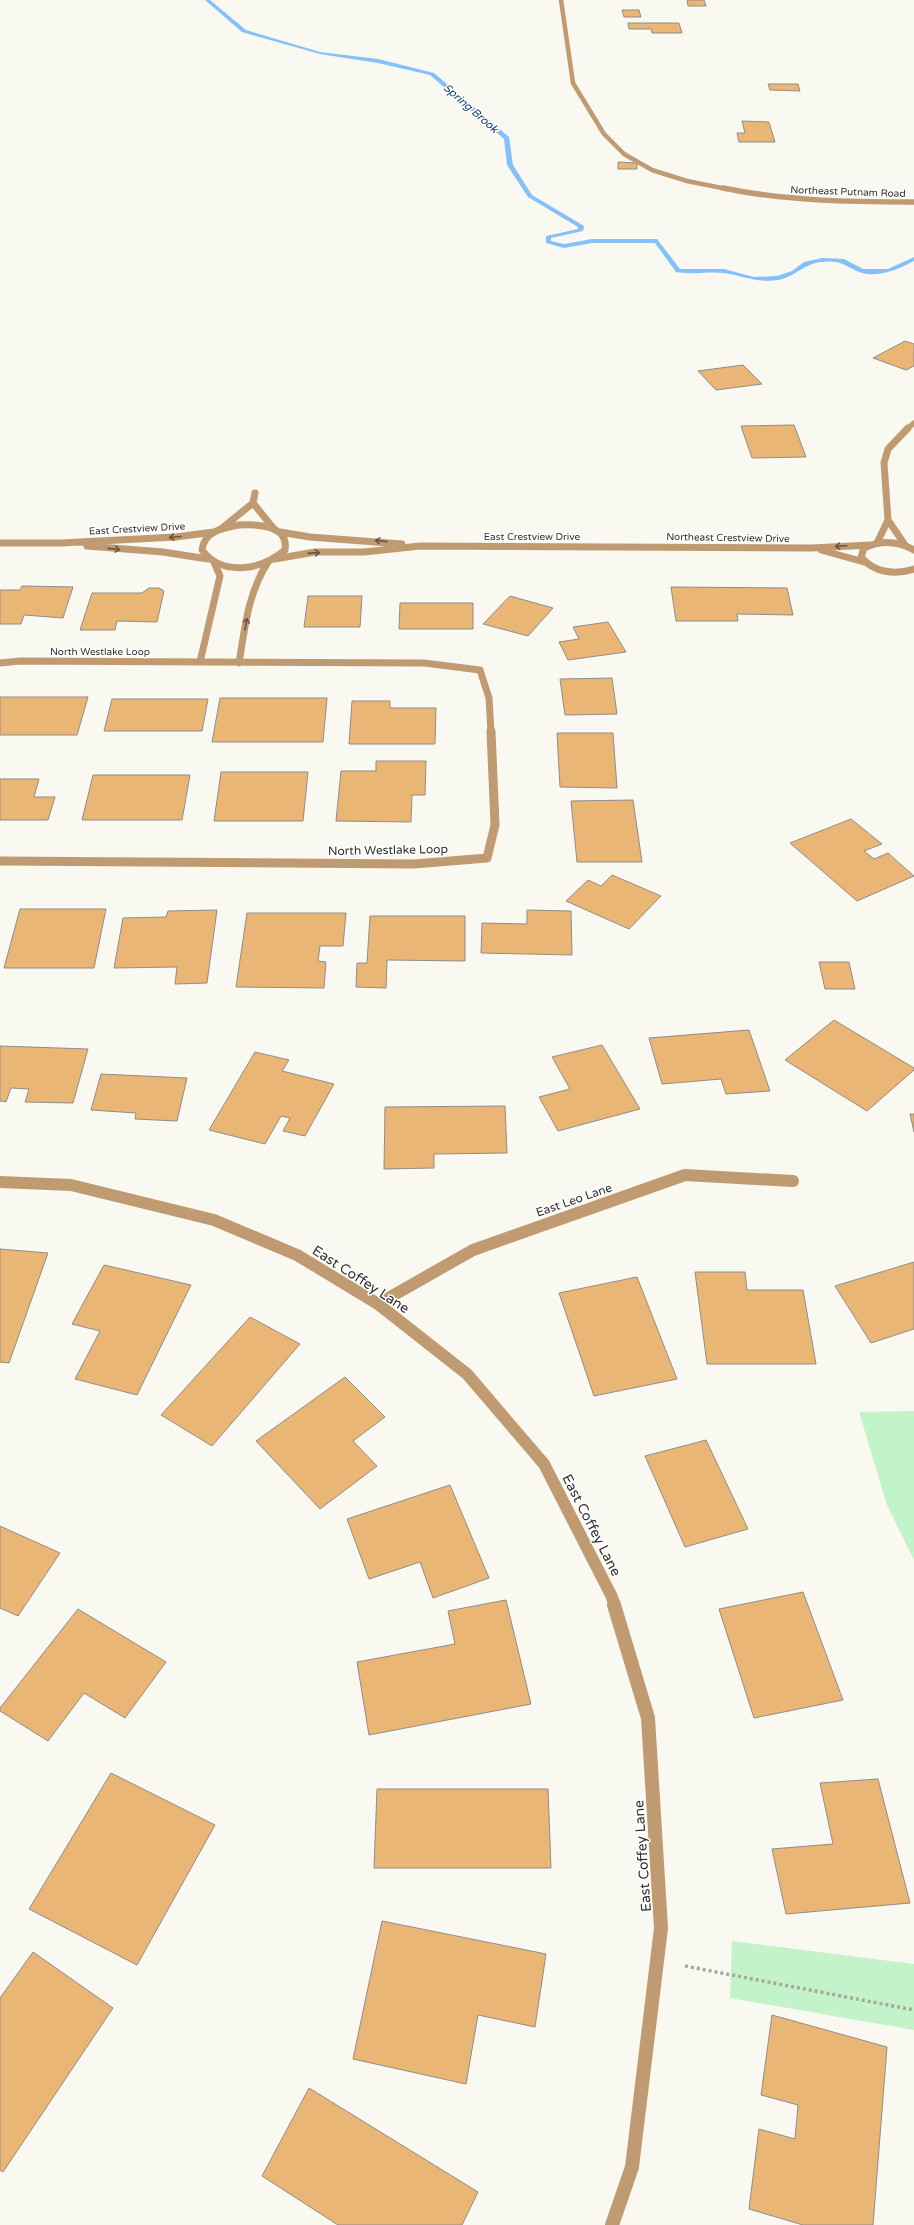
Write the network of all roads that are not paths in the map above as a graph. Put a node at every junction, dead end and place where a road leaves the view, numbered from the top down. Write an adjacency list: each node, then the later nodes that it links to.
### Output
1 (560, 0): 2 (street, Northeast Putnam Road)
2 (914, 202)
3 (914, 424): 6 (street)
4 (255, 493): 5 (street)
5 (253, 503): 7 (street); 8 (street)
6 (888, 520): 12 (street); 13 (street)
7 (221, 529): 8 (street, East Crestview Drive); 9 (street)
8 (277, 531): 14 (street, East Crestview Drive, one-way to 8); 18 (street)
9 (214, 532): 11 (street, East Crestview Drive, one-way to 11); 19 (street)
10 (0, 543): 11 (street, East Crestview Drive)
11 (62, 543): 19 (street, East Crestview Drive, one-way to 19)
12 (874, 544): 13 (street, Northeast Crestview Drive); 16 (street, Northeast Crestview Drive, one-way to 16); 21 (street)
13 (904, 545): 17 (street, Northeast Crestview Drive)
14 (420, 546): 15 (street, East Crestview Drive); 18 (street, East Crestview Drive, one-way to 14)
15 (645, 546): 16 (street, Northeast Crestview Drive)
16 (811, 548): 21 (street, Northeast Crestview Drive)
17 (913, 549)
18 (276, 559): 20 (street, East Crestview Drive)
19 (211, 560): 20 (street, East Crestview Drive); 23 (street)
20 (268, 562): 25 (street, one-way to 20)
21 (864, 562): 22 (street, Northeast Crestview Drive)
22 (914, 569)
23 (200, 662): 24 (street, North Westlake Loop); 25 (street, North Westlake Loop)
24 (0, 663)
25 (239, 663): 26 (street, North Westlake Loop)
26 (0, 861)
27 (793, 1181): 29 (street, East Leo Lane)
28 (0, 1182): 29 (street, East Coffey Lane)
29 (378, 1304): 30 (street, East Coffey Lane)
30 (612, 2225)

